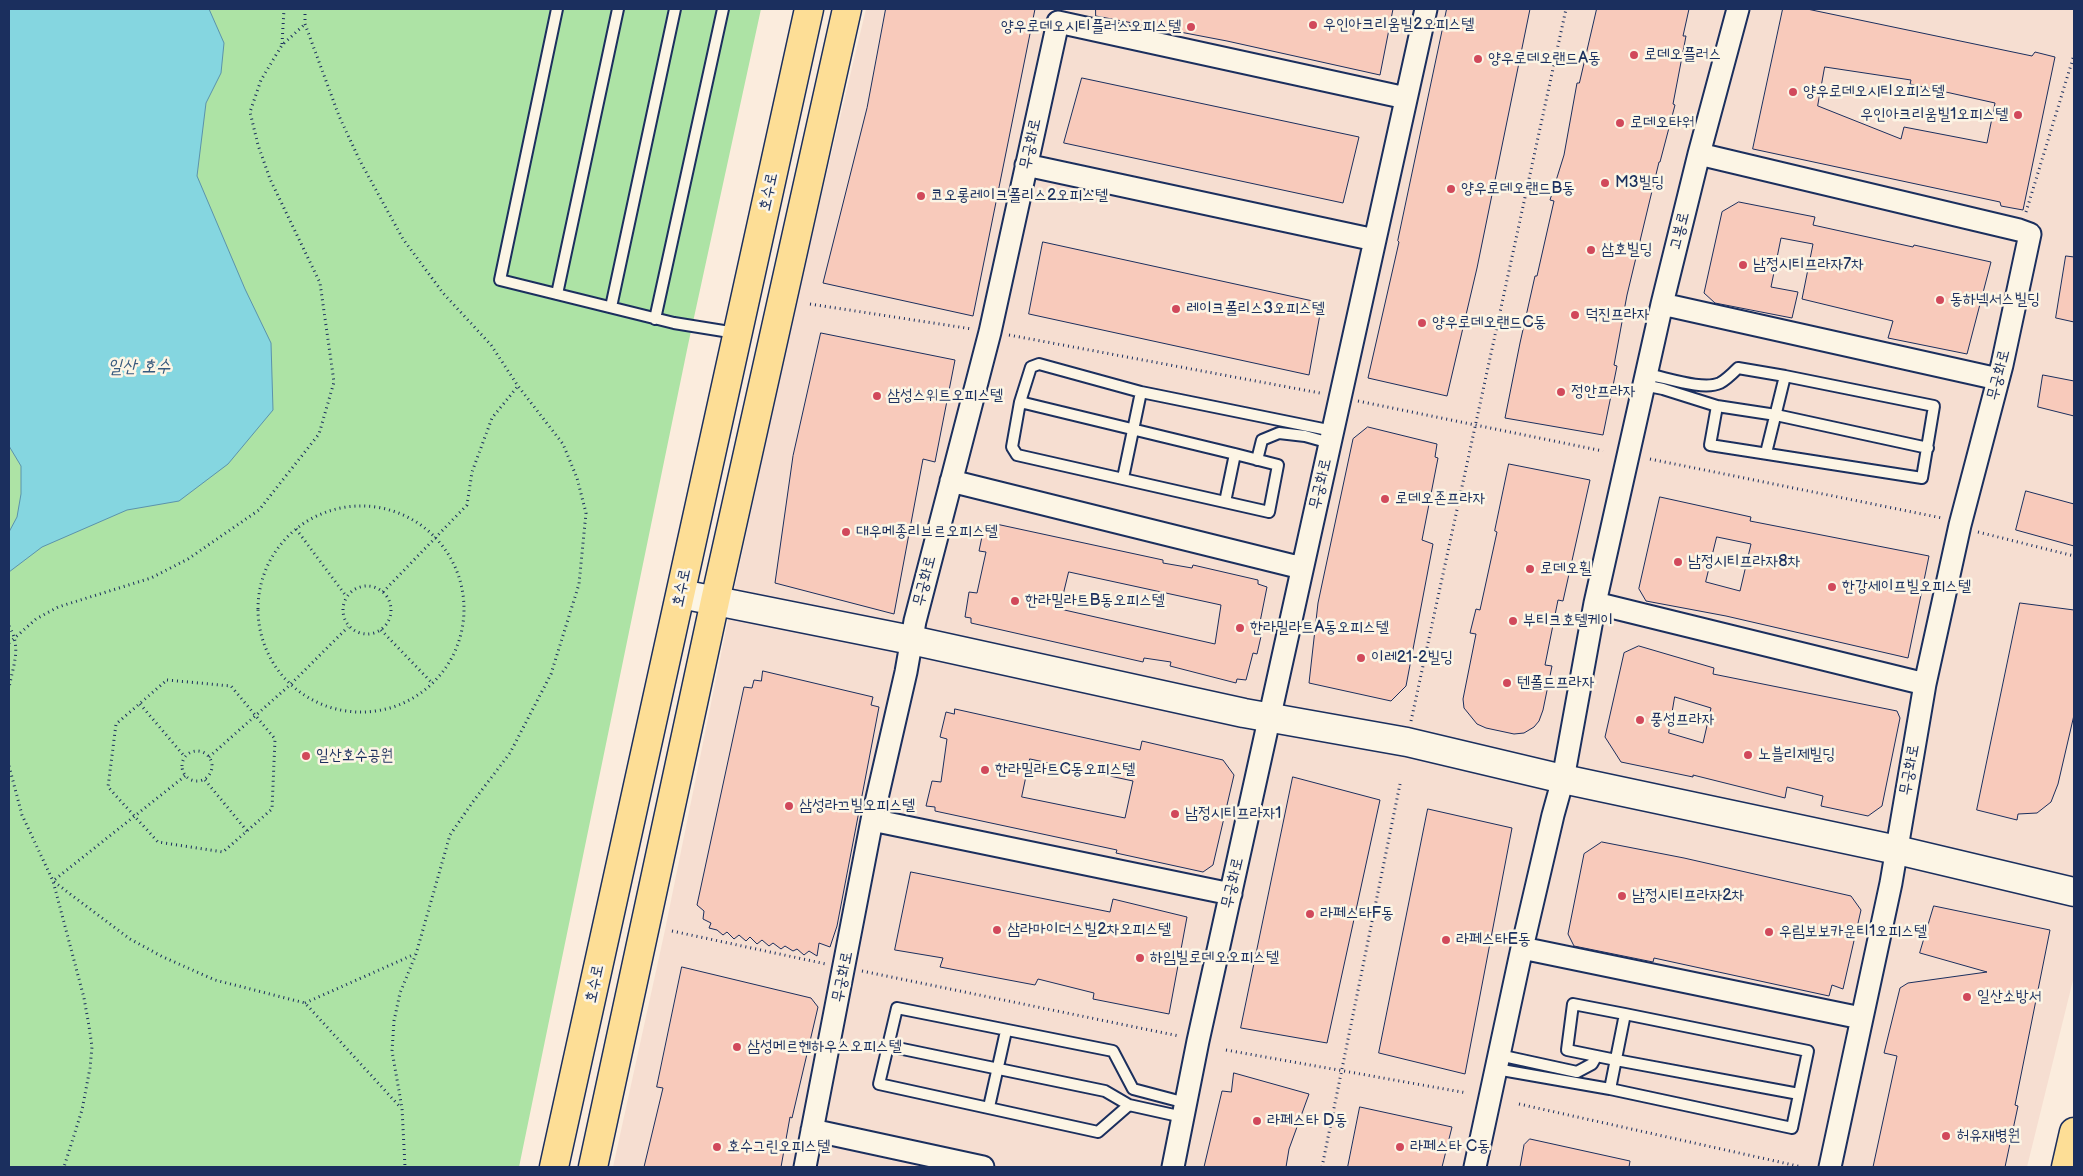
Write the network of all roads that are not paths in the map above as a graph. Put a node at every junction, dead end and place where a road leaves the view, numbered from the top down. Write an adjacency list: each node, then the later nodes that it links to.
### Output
1 (557, 9): 13 (lane)
2 (618, 9): 13 (lane)
3 (675, 9): 15 (lane)
4 (723, 9): 16 (lane)
5 (809, 9): 17 (main road, 호수로)
6 (847, 9): 36 (main road)
7 (1426, 9): 9 (street)
8 (1738, 9): 10 (street, 고봉로)
9 (1406, 98): 11 (street, 무궁화로); 12 (street)
10 (1699, 154): 14 (street, 고봉로); 19 (street, 무궁화로)
11 (1026, 165): 12 (street); 32 (street, 무궁화로)
12 (1375, 240): 26 (street, 무궁화로)
13 (557, 294): 15 (lane)
14 (1662, 304): 19 (street); 20 (street, 고봉로)
15 (611, 307): 16 (lane)
16 (655, 319): 17 (lane)
17 (738, 333): 35 (main road, 호수로)
18 (1785, 376): 20 (lane); 24 (lane); 27 (lane)
19 (1998, 379): 39 (street, 무궁화로)
20 (1645, 380): 23 (lane); 37 (street, 고봉로)
21 (1141, 392): 22 (lane); 25 (lane); 26 (lane)
22 (1020, 402): 25 (lane); 31 (lane)
23 (1717, 406): 24 (lane); 28 (lane)
24 (1776, 415): 27 (lane); 28 (lane)
25 (1133, 430): 29 (lane); 31 (lane)
26 (1332, 437): 30 (lane); 34 (street, 무궁화로)
27 (1928, 448): 28 (lane)
28 (1766, 453)
29 (1235, 454): 30 (lane); 33 (lane)
30 (1257, 460): 33 (lane)
31 (1124, 478): 33 (lane)
32 (951, 481): 34 (street); 38 (street, 무궁화로)
33 (1225, 502)
34 (1302, 568): 40 (street, 무궁화로)
35 (681, 594): 36 (main road); 62 (main road, 호수로)
36 (715, 601): 38 (main road); 63 (main road)
37 (1595, 603): 39 (street); 41 (street)
38 (911, 640): 40 (main road); 42 (street, 무궁화로)
39 (1925, 684): 43 (street, 무궁화로)
40 (1269, 716): 41 (main road); 45 (street, 무궁화로)
41 (1563, 779): 43 (main road); 46 (street)
42 (872, 820): 45 (street); 60 (street, 무궁화로)
43 (1897, 850): 44 (main road); 48 (street, 무궁화로)
44 (2074, 892)
45 (1231, 894): 59 (street, 무궁화로)
46 (1522, 948): 48 (street); 53 (street)
47 (1625, 1014): 51 (lane); 52 (lane); 56 (lane)
48 (1861, 1018): 68 (street, 무궁화로)
49 (1006, 1031): 50 (lane); 54 (lane); 59 (lane)
50 (888, 1046): 54 (lane); 58 (lane)
51 (1596, 1057): 52 (lane); 53 (lane)
52 (1616, 1060): 55 (lane); 56 (lane)
53 (1498, 1062): 55 (lane); 67 (street)
54 (997, 1069): 57 (lane); 58 (lane)
55 (1610, 1089): 56 (lane)
56 (1799, 1094)
57 (1129, 1105): 58 (lane); 59 (lane)
58 (989, 1107)
59 (1184, 1110): 66 (street, 무궁화로)
60 (812, 1130): 64 (street, 무궁화로); 65 (street)
61 (2074, 1132): 69 (main road)
62 (554, 1167)
63 (594, 1167)
64 (805, 1167)
65 (983, 1167)
66 (1173, 1167)
67 (1475, 1167)
68 (1830, 1167)
69 (2066, 1167)

